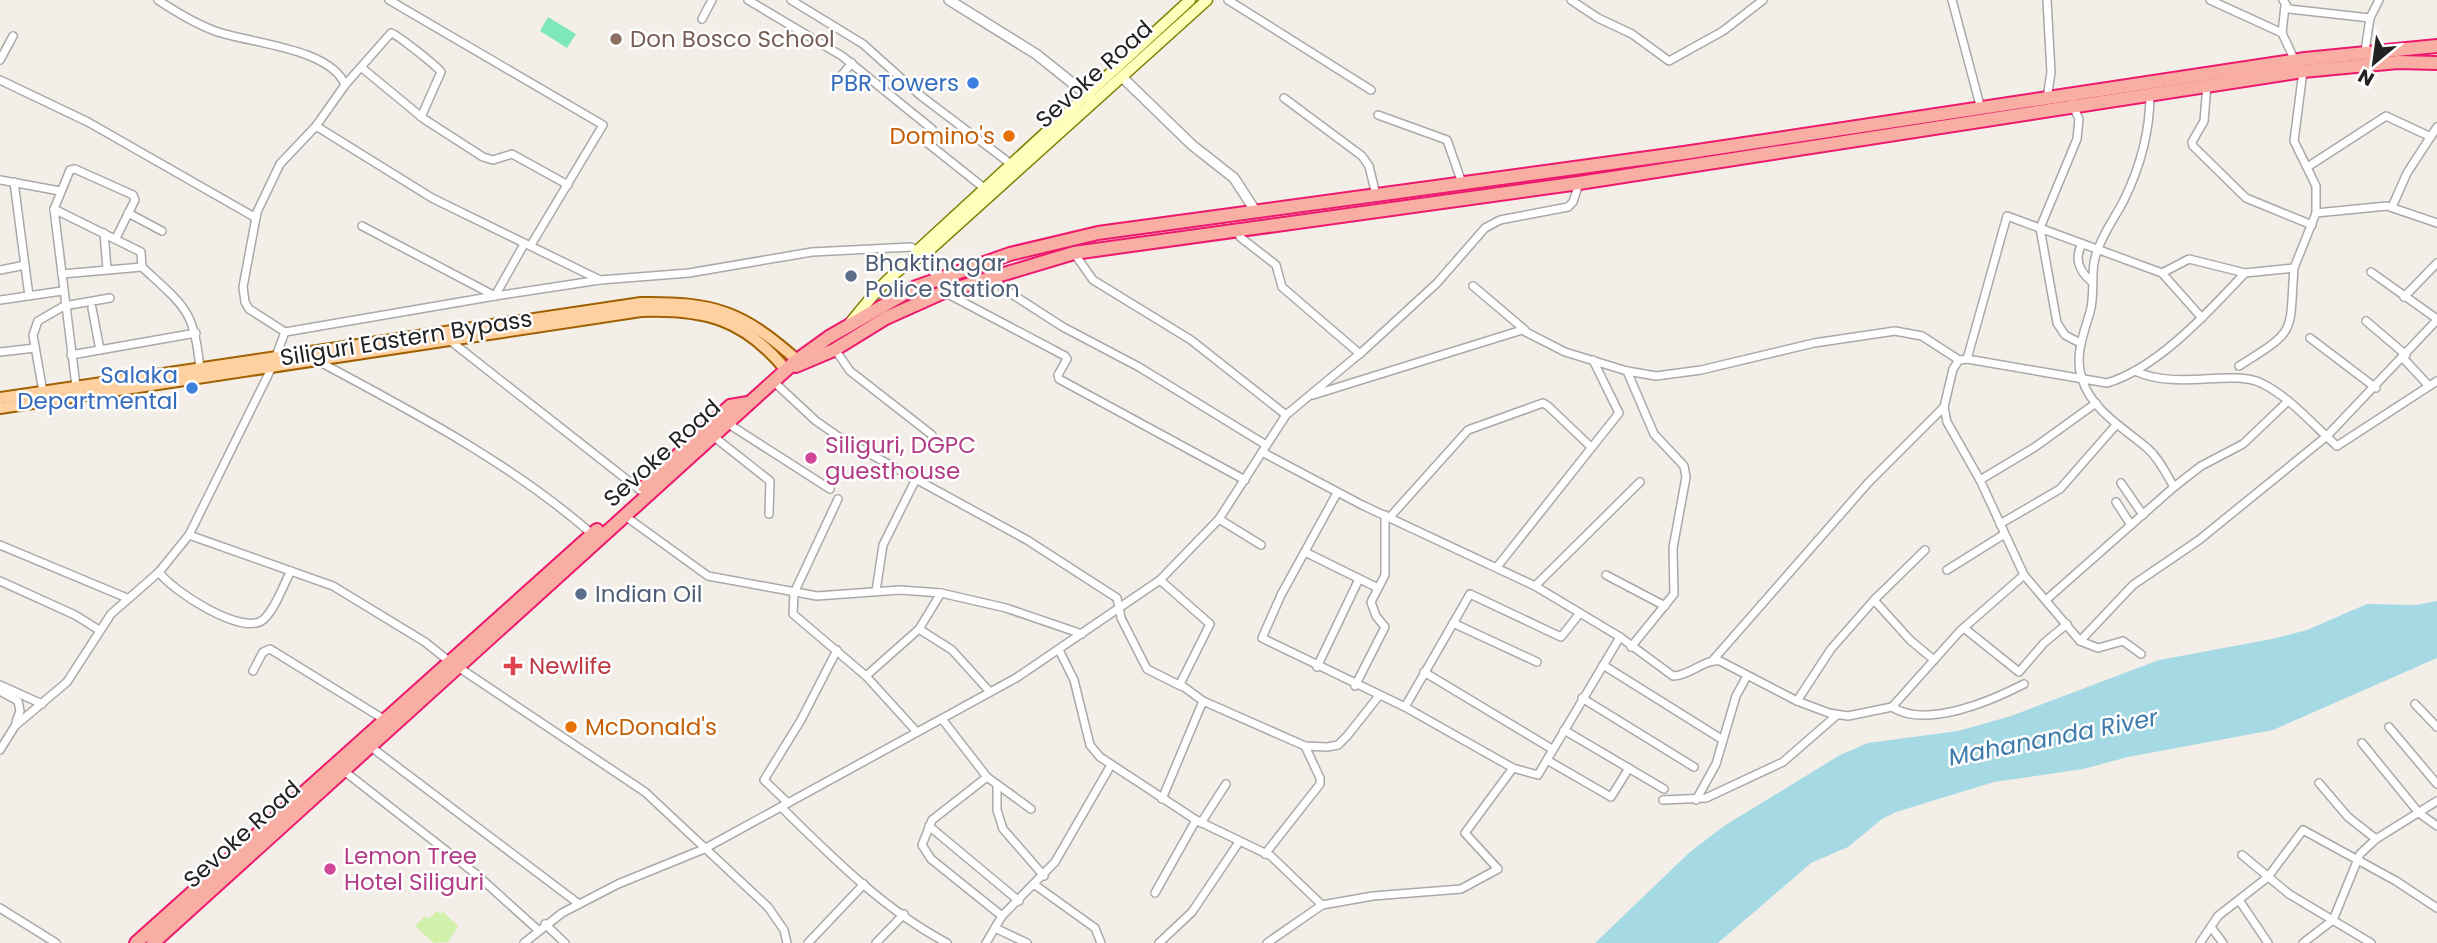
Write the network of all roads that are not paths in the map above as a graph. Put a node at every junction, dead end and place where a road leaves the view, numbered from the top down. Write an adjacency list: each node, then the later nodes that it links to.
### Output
1 (158, 0): 32 (street)
2 (712, 0): 19 (street)
3 (748, 0): 25 (street)
4 (791, 0): 46 (street)
5 (949, 0): 36 (street)
6 (1207, 0): 17 (main road, Sevoke Road)
7 (1228, 0): 34 (street)
8 (1571, 0): 9 (street)
9 (1763, 0)
10 (1952, 0): 40 (street)
11 (2047, 0): 38 (street)
12 (2210, 0): 20 (street)
13 (2379, 0): 18 (street)
14 (388, 1): 52 (street)
15 (1185, 1): 17 (street); 36 (main road, Sevoke Road)
16 (2284, 3): 18 (street); 20 (street)
17 (1194, 12): 29 (main road, Sevoke Road)
18 (2370, 18): 23 (street)
19 (702, 19)
20 (2282, 33): 27 (street)
21 (13, 36): 24 (street)
22 (2437, 46): 23 (highway)
23 (2365, 51): 27 (highway)
24 (0, 60)
25 (852, 63): 31 (street); 53 (street)
26 (2437, 63): 27 (highway)
27 (2299, 66): 33 (highway); 39 (highway); 47 (street)
28 (362, 68): 32 (street); 42 (street); 42 (street)
29 (1122, 78): 36 (main road, Sevoke Road); 58 (street)
30 (0, 80): 61 (street)
31 (835, 83)
32 (345, 85): 43 (street)
33 (2207, 85): 35 (highway); 63 (street)
34 (1371, 89)
35 (2150, 94): 39 (highway); 72 (street)
36 (1091, 99): 46 (main road, Sevoke Road); 73 (main road, Sevoke Road)
37 (1284, 99): 55 (street)
38 (2046, 100): 39 (highway); 40 (highway)
39 (2071, 102): 51 (highway); 65 (street)
40 (1981, 109): 50 (highway)
41 (1378, 115): 50 (street)
42 (421, 117): 52 (street)
43 (316, 126): 61 (street); 71 (street)
44 (2437, 127): 45 (street)
45 (2431, 136): 47 (street); 56 (street)
46 (1011, 164): 53 (main road, Sevoke Road)
47 (2309, 166): 60 (street)
48 (0, 180): 49 (street)
49 (14, 182): 54 (street); 76 (street)
50 (1462, 183): 55 (highway)
51 (1579, 183): 66 (highway); 114 (street)
52 (568, 185): 71 (street)
53 (984, 188): 73 (main road, Sevoke Road)
54 (60, 191): 57 (street); 59 (street)
55 (1376, 195): 58 (highway)
56 (2392, 207): 60 (street); 62 (street)
57 (54, 209): 68 (street); 83 (street)
58 (1256, 212): 86 (highway)
59 (128, 213): 67 (street); 69 (street)
60 (2316, 213): 63 (street)
61 (256, 218): 105 (street)
62 (2437, 223)
63 (2312, 225): 78 (street)
64 (362, 226): 93 (street)
65 (2040, 228): 70 (street); 109 (street); 120 (street)
66 (1236, 230): 74 (highway); 114 (street)
67 (162, 231)
68 (104, 233): 69 (street); 79 (street)
69 (116, 238): 77 (street)
70 (2082, 244): 72 (street); 88 (street)
71 (527, 246): 87 (street); 93 (street)
72 (2097, 249): 84 (street); 88 (street)
73 (921, 252): 86 (street); 87 (street); 102 (main road, Sevoke Road)
74 (1074, 253): 85 (highway); 141 (street)
75 (2437, 263): 94 (street)
76 (25, 265): 80 (street); 92 (street)
77 (142, 267): 79 (street); 104 (street)
78 (2294, 268): 82 (street); 122 (street)
79 (107, 269): 83 (street)
80 (0, 270)
81 (2371, 272): 94 (street)
82 (2245, 273): 84 (street); 99 (street)
83 (62, 274): 90 (street)
84 (2162, 274): 99 (street)
85 (992, 277): 91 (highway); 148 (street)
86 (937, 279): 91 (street); 102 (highway)
87 (600, 280): 93 (street)
88 (2091, 281): 109 (street)
89 (1473, 286): 103 (street)
90 (62, 291): 92 (street); 97 (street)
91 (944, 292): 112 (highway); 149 (street)
92 (29, 296): 96 (street)
93 (495, 296): 105 (street)
94 (2404, 297): 100 (street)
95 (110, 298): 97 (street)
96 (0, 300)
97 (64, 306): 110 (street); 115 (street)
98 (92, 308): 111 (street)
99 (2202, 318): 126 (street)
100 (2437, 320): 116 (street)
101 (2366, 321): 116 (street)
102 (848, 325): 106 (highway)
103 (1526, 331): 119 (street); 134 (street)
104 (196, 332): 111 (street); 123 (street)
105 (285, 332): 121 (street)
106 (829, 337): 112 (street); 118 (highway)
107 (2310, 338): 132 (street)
108 (448, 339): 117 (main road, Siliguri Eastern Bypass); 124 (main road, Siliguri Eastern Bypass); 156 (street)
109 (2080, 343): 127 (street)
110 (36, 348): 113 (street); 133 (street)
111 (100, 350): 115 (street)
112 (834, 350): 124 (highway); 144 (street)
113 (0, 352)
114 (1360, 354): 134 (street)
115 (71, 355): 130 (street)
116 (2405, 356): 131 (street); 132 (street)
117 (316, 360): 121 (main road, Siliguri Eastern Bypass); 167 (street)
118 (797, 360): 121 (main road, Siliguri Eastern Bypass); 124 (highway)
119 (1593, 360): 125 (street); 147 (street)
120 (1963, 360): 125 (street); 127 (street); 139 (street)
121 (274, 363): 123 (main road, Siliguri Eastern Bypass); 140 (main road, Siliguri Eastern Bypass); 168 (street)
122 (2239, 366)
123 (200, 370): 130 (main road, Siliguri Eastern Bypass)
124 (786, 370): 128 (highway)
125 (1627, 371): 191 (street)
126 (2135, 371): 127 (street); 136 (street)
127 (2082, 379): 138 (street)
128 (774, 381): 137 (highway); 151 (street)
129 (2437, 381): 131 (street)
130 (76, 386): 133 (main road, Siliguri Eastern Bypass)
131 (2429, 386): 146 (street)
132 (2376, 388): 146 (street)
133 (43, 392): 135 (main road, Siliguri Eastern Bypass)
134 (1309, 396): 141 (street)
135 (0, 398)
136 (2287, 402): 146 (street); 154 (street)
137 (748, 403): 142 (highway, Sevoke Road); 156 (highway, Sevoke Road)
138 (2096, 403): 143 (street); 150 (street)
139 (1944, 407): 150 (street); 206 (street)
140 (0, 408)
141 (1286, 415): 148 (street)
142 (727, 423): 145 (highway, Sevoke Road); 155 (street)
143 (2116, 425): 154 (street); 165 (street)
144 (932, 435)
145 (713, 436): 160 (street); 162 (highway, Sevoke Road)
146 (2327, 436): 201 (street)
147 (1591, 447): 163 (street); 174 (street)
148 (1264, 449): 149 (street); 157 (street)
149 (1245, 480): 164 (street)
150 (1980, 480): 165 (street)
151 (915, 481): 185 (street); 192 (street)
152 (1640, 482): 183 (street)
153 (2121, 483): 161 (street)
154 (2174, 487): 161 (street)
155 (830, 489)
156 (640, 491): 167 (highway, Sevoke Road)
157 (1336, 493): 163 (street); 173 (street)
158 (838, 499): 186 (street)
159 (2116, 502): 166 (street)
160 (769, 514)
161 (2143, 515): 166 (street)
162 (625, 516): 186 (street); 209 (highway, Sevoke Road)
163 (1388, 516): 174 (street); 184 (street)
164 (1219, 519): 171 (street); 181 (street)
165 (2000, 524): 169 (street)
166 (2131, 525): 190 (street)
167 (592, 534): 209 (highway, Sevoke Road)
168 (189, 535): 175 (street); 177 (street)
169 (2003, 535): 176 (street); 179 (street)
170 (0, 545): 188 (street)
171 (1261, 545)
172 (1925, 550): 189 (street)
173 (1305, 552): 180 (street); 211 (street)
174 (1497, 567): 183 (street)
175 (291, 570): 177 (street); 209 (street)
176 (1947, 570)
177 (159, 572): 188 (street)
178 (1606, 575): 191 (street)
179 (2024, 575): 190 (street); 196 (street)
180 (1359, 579): 184 (street); 211 (street)
181 (1160, 580): 192 (street); 218 (street)
182 (0, 581): 198 (street)
183 (1535, 586): 193 (street)
184 (1378, 588): 219 (street)
185 (876, 591): 186 (street); 187 (street)
186 (794, 593): 203 (street)
187 (941, 593): 197 (street); 199 (street)
188 (127, 598): 198 (street)
189 (1874, 600): 207 (street); 225 (street)
190 (2046, 600): 195 (street)
191 (1665, 606): 202 (street)
192 (1118, 609): 199 (street); 218 (street)
193 (1580, 613): 194 (street); 200 (street)
194 (1453, 623): 208 (street); 213 (street)
195 (2067, 624): 196 (street); 201 (street)
196 (1964, 628): 207 (street)
197 (919, 629): 214 (street); 221 (street)
198 (99, 630): 226 (street)
199 (1082, 634): 204 (street)
200 (1620, 637): 202 (street); 210 (street)
201 (2080, 641): 205 (street)
202 (1631, 647): 206 (street)
203 (837, 650): 214 (street); 260 (street)
204 (1059, 650): 221 (street); 245 (street)
205 (2141, 654)
206 (1713, 660): 215 (street)
207 (1934, 660): 228 (street)
208 (1537, 662)
209 (454, 665): 232 (highway, Sevoke Road); 241 (highway, Sevoke Road); 268 (street)
210 (1603, 666): 223 (street); 238 (street)
211 (1317, 667): 219 (street)
212 (253, 671): 232 (street)
213 (1424, 672): 229 (street); 242 (street)
214 (866, 676): 237 (street)
215 (1747, 676): 225 (street); 238 (street)
216 (2024, 684): 228 (street)
217 (0, 685): 226 (street)
218 (1181, 686): 224 (street)
219 (1355, 686): 222 (street)
220 (0, 691): 233 (street)
221 (990, 692): 231 (street)
222 (1378, 697): 229 (street); 240 (street)
223 (1582, 698): 236 (street); 248 (street)
224 (1203, 701): 240 (street); 256 (street)
225 (1797, 701): 230 (street)
226 (42, 704): 233 (street)
227 (2415, 704): 235 (street)
228 (1892, 706): 230 (street)
229 (1405, 707): 246 (street)
230 (1838, 715): 258 (street)
231 (942, 719): 237 (street); 250 (street)
232 (385, 720): 290 (highway, Sevoke Road)
233 (15, 726): 243 (street)
234 (2389, 727): 253 (street)
235 (2437, 727)
236 (1564, 730): 242 (street); 247 (street)
237 (916, 732): 260 (street)
238 (1723, 740): 258 (street)
239 (2362, 743): 262 (street)
240 (1305, 746): 269 (street)
241 (371, 747): 249 (highway, Sevoke Road); 279 (street)
242 (1552, 749): 244 (street)
243 (0, 750)
244 (1547, 760): 246 (street); 247 (street)
245 (1111, 765): 256 (street); 272 (street)
246 (1513, 768): 280 (street)
247 (1629, 768): 255 (street)
248 (1694, 768)
249 (344, 771): 286 (street); 291 (highway, Sevoke Road)
250 (987, 777): 254 (street); 264 (street)
251 (2319, 783): 266 (street)
252 (1226, 784): 263 (street)
253 (2437, 784)
254 (997, 786): 261 (street); 272 (street)
255 (1664, 789)
256 (1163, 799): 263 (street)
257 (1663, 800): 258 (street)
258 (1696, 800)
259 (2437, 801): 262 (street)
260 (784, 805): 268 (street); 274 (street)
261 (1031, 809)
262 (2418, 813): 265 (street); 266 (street)
263 (1199, 822): 267 (street); 276 (street)
264 (929, 826): 278 (street); 284 (street)
265 (2437, 826)
266 (2376, 839): 271 (street)
267 (1239, 842): 269 (street); 301 (street)
268 (704, 849): 279 (street); 294 (street)
269 (1265, 854): 280 (street)
270 (2242, 855): 273 (street)
271 (2357, 860): 273 (street); 282 (street); 285 (street)
272 (1044, 876): 275 (street)
273 (2268, 877): 277 (street); 285 (street)
274 (864, 884): 283 (street); 295 (street)
275 (1035, 885): 278 (street); 300 (street)
276 (1155, 893)
277 (2239, 900): 287 (street); 305 (street)
278 (1019, 901): 284 (street)
279 (579, 904): 286 (street)
280 (1322, 905): 302 (street)
281 (0, 908): 289 (street)
282 (2437, 908)
283 (904, 914): 296 (street); 297 (street)
284 (1003, 916): 288 (street)
285 (2333, 920): 306 (street); 307 (street)
286 (541, 927): 292 (street); 293 (street)
287 (2211, 927): 303 (street); 304 (street)
288 (995, 928): 298 (street); 299 (street)
289 (56, 943)
290 (136, 943)
291 (153, 943)
292 (524, 943)
293 (565, 943)
294 (787, 943)
295 (808, 943)
296 (876, 943)
297 (947, 943)
298 (986, 943)
299 (1027, 943)
300 (1101, 943)
301 (1159, 943)
302 (1267, 943)
303 (2200, 943)
304 (2223, 943)
305 (2268, 943)
306 (2303, 943)
307 (2371, 943)

